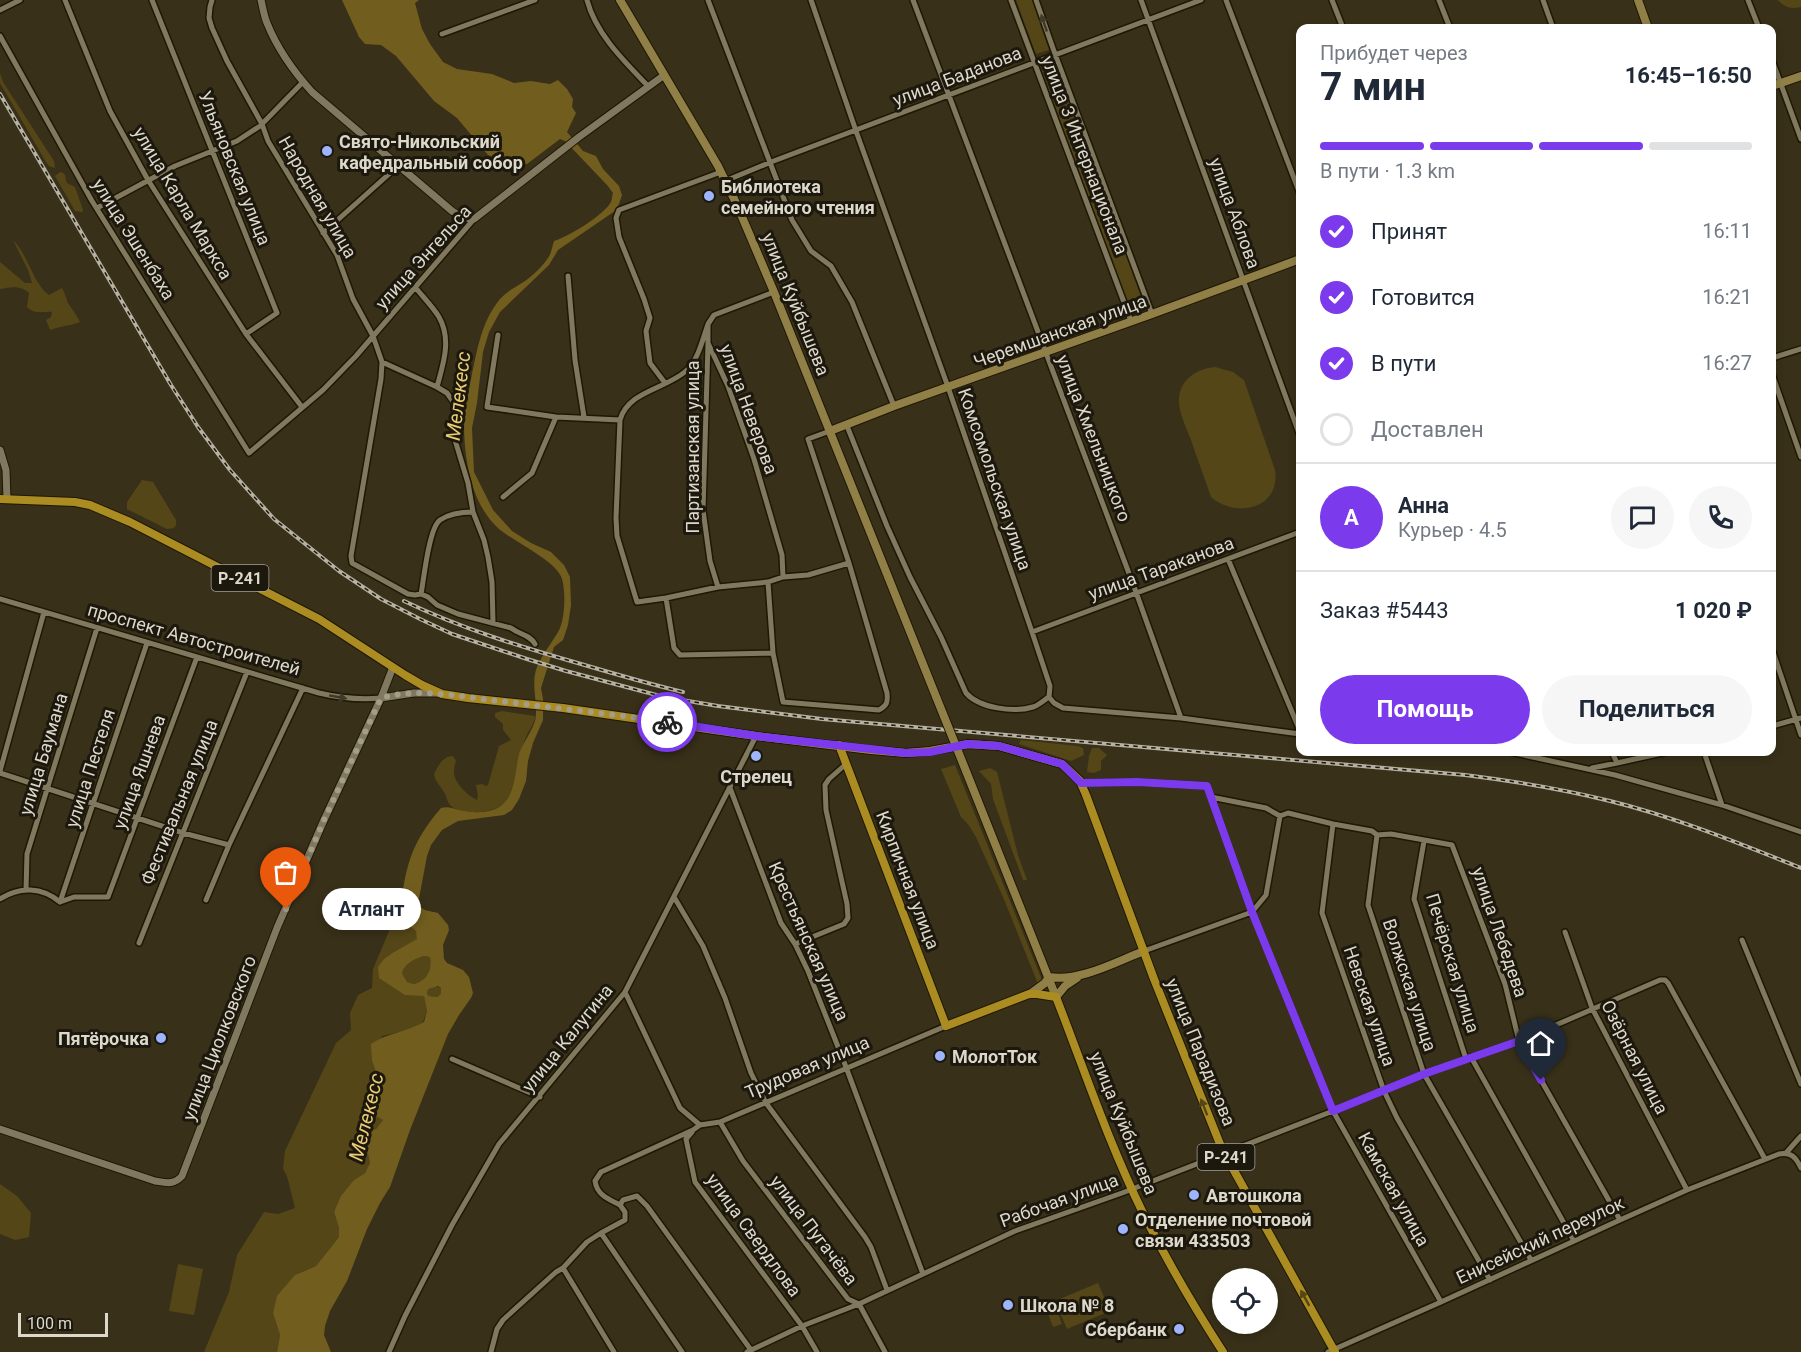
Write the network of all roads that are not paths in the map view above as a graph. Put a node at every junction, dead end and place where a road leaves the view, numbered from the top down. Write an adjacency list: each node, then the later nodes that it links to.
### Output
1 (20, 0): 22 (street)
2 (64, 0): 48 (street, улица Карла Маркса)
3 (152, 0): 44 (street, Ульяновская улица)
4 (212, 0): 41 (street, Народная улица)
5 (261, 0): 36 (street)
6 (535, 0): 29 (street)
7 (587, 0): 39 (street)
8 (620, 0): 34 (main road, улица Куйбышева)
9 (708, 0): 45 (street)
10 (811, 0): 42 (street, Комсомольская улица)
11 (913, 0): 40 (street, улица Хмельницкого)
12 (1011, 0): 32 (street, улица 3 Интернационала)
13 (1036, 0): 31 (street, улица 3 Интернационала, one-way to 13)
14 (1141, 0): 23 (street, улица Аблова)
15 (1201, 0): 23 (street, улица Баданова)
16 (1226, 0): 50 (street)
17 (1332, 0): 24 (street)
18 (1439, 0): 25 (street)
19 (1543, 0): 26 (street)
20 (1638, 0): 27 (main road)
21 (1748, 0): 28 (street)
22 (0, 10)
23 (1148, 20): 31 (street, улица Баданова); 56 (street, улица Аблова)
24 (1341, 24)
25 (1448, 24)
26 (1552, 24)
27 (1647, 24)
28 (1757, 24)
29 (442, 34)
30 (0, 36): 51 (street, улица Эшенбаха)
31 (1055, 54): 32 (street, улица Баданова); 59 (street, улица 3 Интернационала)
32 (1034, 63): 40 (street, улица Баданова); 60 (street, улица 3 Интернационала)
33 (1776, 72): 37 (street)
34 (663, 76): 39 (street, улица Энгельса); 47 (main road, улица Куйбышева)
35 (1801, 76): 37 (main road)
36 (303, 82): 41 (street); 46 (street)
37 (1780, 83): 38 (main road); 43 (street)
38 (1776, 84)
39 (648, 86): 52 (street, улица Энгельса)
40 (948, 96): 42 (street, улица Баданова); 67 (street, улица Хмельницкого)
41 (262, 124): 44 (street); 53 (street, Народная улица)
42 (856, 131): 45 (street, улица Баданова); 73 (street, Комсомольская улица)
43 (1801, 140)
44 (213, 152): 48 (street); 62 (street, Ульяновская улица)
45 (771, 162): 49 (street, улица Баданова); 74 (street)
46 (398, 166): 52 (street); 53 (street)
47 (721, 172): 49 (main road, улица Куйбышева); 70 (street)
48 (148, 180): 51 (street); 62 (street, улица Карла Маркса)
49 (725, 181): 58 (main road, улица Куйбышева)
50 (1296, 184)
51 (97, 208): 83 (street, улица Эшенбаха)
52 (474, 219): 57 (street, улица Энгельса)
53 (323, 233): 63 (street, Народная улица)
54 (1296, 260): 56 (main road, Черемшанская улица)
55 (568, 276): 77 (street)
56 (1244, 280): 59 (main road, Черемшанская улица); 79 (street, улица Аблова)
57 (415, 288): 63 (street, улица Энгельса); 72 (street)
58 (774, 292): 61 (street, улица Неверова); 81 (main road, улица Куйбышева)
59 (1152, 314): 60 (main road, Черемшанская улица)
60 (1131, 321): 67 (main road, Черемшанская улица)
61 (708, 324): 65 (street, улица Неверова); 70 (street)
62 (246, 334): 75 (street, улица Карла Маркса)
63 (373, 336): 69 (street, Народная улица); 75 (street, улица Энгельса)
64 (498, 336): 76 (street)
65 (708, 343): 91 (street, улица Неверова); 93 (street, Партизанская улица)
66 (1801, 349): 68 (street)
67 (1046, 352): 73 (main road, Черемшанская улица); 94 (street, улица Хмельницкого)
68 (1776, 357)
69 (382, 363): 72 (street); 95 (street, Народная улица)
70 (665, 383): 78 (street)
71 (1776, 385): 84 (street)
72 (437, 387): 87 (street)
73 (948, 387): 74 (main road, Черемшанская улица); 101 (street, Комсомольская улица)
74 (894, 406): 80 (main road, Черемшанская улица)
75 (302, 407): 83 (street, улица Энгельса)
76 (556, 417): 77 (street); 85 (street)
77 (584, 417): 78 (street)
78 (620, 420): 96 (street)
79 (1296, 425)
80 (847, 426): 81 (main road, Черемшанская улица); 111 (street)
81 (830, 431): 90 (street); 153 (main road, улица Куйбышева, bridge)
82 (0, 450): 86 (street)
83 (249, 453)
84 (1801, 457)
85 (502, 497)
86 (3, 499): 107 (highway, Р-241)
87 (473, 512): 95 (street); 99 (street)
88 (1296, 534): 89 (street, улица Тараканова)
89 (1228, 559): 94 (street, улица Тараканова); 115 (street)
90 (849, 563): 91 (street); 104 (street)
91 (783, 577): 92 (street)
92 (768, 582): 93 (street); 104 (street)
93 (718, 587): 96 (street)
94 (1136, 592): 101 (street, улица Тараканова); 113 (street, улица Хмельницкого)
95 (421, 594): 99 (street)
96 (666, 598): 104 (street)
97 (0, 599): 98 (street, проспект Автостроителей)
98 (44, 612): 100 (street, проспект Автостроителей); 126 (street)
99 (493, 622): 103 (street)
100 (97, 628): 102 (street, проспект Автостроителей); 129 (street, улица Баумана)
101 (1032, 632): 111 (street, Комсомольская улица)
102 (147, 643): 105 (street, проспект Автостроителей); 131 (street, улица Пестеля)
103 (535, 644)
104 (773, 653)
105 (197, 657): 108 (street, проспект Автостроителей); 134 (street, улица Яшнева)
106 (1776, 660): 114 (street)
107 (393, 667): 110 (highway, Р-241); 112 (street, улица Циолковского)
108 (247, 672): 109 (street, проспект Автостроителей); 137 (street, Фестивальная улица)
109 (303, 688): 112 (street, проспект Автостроителей, one-way to 112); 140 (street)
110 (442, 694): 112 (street); 119 (highway, Р-241)
111 (1049, 697): 113 (street)
112 (381, 698): 171 (street, улица Циолковского)
113 (1181, 718): 117 (street)
114 (1798, 719): 116 (street); 118 (street)
115 (1296, 722)
116 (1776, 725)
117 (1296, 732)
118 (1801, 735)
119 (756, 736): 120 (highway, Р-241); 128 (street, улица Калугина)
120 (838, 746): 124 (highway, Кирпичная улица); 127 (highway, улица Парадизова / Р-241)
121 (1528, 756): 125 (street)
122 (1705, 756): 132 (street)
123 (1614, 757): 125 (street)
124 (846, 764): 150 (street); 158 (highway, Кирпичная улица)
125 (1585, 769): 132 (street)
126 (0, 772): 129 (street)
127 (1081, 783): 130 (street, Камская улица); 151 (highway, улица Парадизова / Р-241)
128 (730, 788): 142 (street, улица Калугина); 150 (street, Крестьянская улица)
129 (48, 790): 131 (street); 141 (street, улица Баумана)
130 (1211, 797): 133 (street); 146 (street, Камская улица)
131 (94, 804): 134 (street); 145 (street, улица Пестеля)
132 (1722, 805): 136 (street)
133 (1280, 816): 135 (street); 146 (street)
134 (137, 818): 137 (street); 145 (street, улица Яшнева)
135 (1333, 824): 138 (street); 165 (street, Невская улица)
136 (1801, 832)
137 (183, 833): 140 (street); 149 (street, Фестивальная улица)
138 (1377, 836): 139 (street); 163 (street, Волжская улица)
139 (1424, 841): 159 (street, улица Лебедева); 160 (street, Печёрская улица)
140 (229, 845): 144 (street)
141 (26, 890): 143 (street); 145 (street)
142 (674, 897): 154 (street, улица Калугина); 167 (street)
143 (0, 899)
144 (206, 900)
145 (60, 902)
146 (1252, 912): 151 (street); 168 (street, Камская улица)
147 (1565, 932): 157 (street, Озёрная улица)
148 (1742, 940): 164 (street)
149 (139, 943)
150 (795, 944): 162 (street, Крестьянская улица)
151 (1144, 951): 152 (main road); 174 (highway, улица Парадизова / Р-241, one-way to 151)
152 (1079, 976): 153 (main road); 156 (main road)
153 (1049, 977): 155 (main road); 156 (main road, улица Куйбышева)
154 (625, 992): 166 (street, улица Калугина); 170 (street)
155 (1029, 994): 156 (highway); 158 (highway, Трудовая улица)
156 (1056, 997): 178 (highway, улица Куйбышева)
157 (1592, 1008): 159 (street, Рабочая улица); 176 (street, Рабочая улица); 179 (street, Озёрная улица)
158 (946, 1026): 162 (street, Трудовая улица)
159 (1519, 1041): 160 (street, Рабочая улица); 181 (street, улица Лебедева)
160 (1468, 1058): 163 (street, Рабочая улица); 183 (street, Печёрская улица)
161 (452, 1059): 166 (street)
162 (846, 1067): 167 (street, Трудовая улица); 186 (street, Крестьянская улица)
163 (1424, 1074): 165 (street, Рабочая улица); 184 (street, Волжская улица)
164 (1801, 1084)
165 (1384, 1091): 168 (street, Рабочая улица); 187 (street, Невская улица)
166 (540, 1097): 194 (street, улица Калугина)
167 (766, 1103): 169 (street, Трудовая улица); 188 (street)
168 (1333, 1111): 174 (street, Рабочая улица); 189 (street, Камская улица)
169 (720, 1122): 170 (street, Трудовая улица); 190 (street, улица Пугачёва)
170 (700, 1125): 172 (street, Трудовая улица)
171 (0, 1130)
172 (693, 1130): 180 (street, Трудовая улица); 191 (street, улица Свердлова)
173 (1801, 1136): 175 (street)
174 (1224, 1153): 178 (street, Рабочая улица); 193 (highway, улица Парадизова / Р-241, one-way to 174)
175 (1786, 1153): 176 (street, Енисейский переулок); 177 (street)
176 (1765, 1160): 179 (street, Енисейский переулок)
177 (1801, 1168)
178 (1133, 1189): 186 (street, Рабочая улица); 200 (highway, улица Куйбышева)
179 (1687, 1190): 181 (street, Енисейский переулок)
180 (620, 1205): 182 (street); 192 (street)
181 (1620, 1220): 183 (street, Енисейский переулок)
182 (601, 1233): 185 (street); 197 (street)
183 (1574, 1240): 184 (street, Енисейский переулок)
184 (1531, 1260): 187 (street, Енисейский переулок)
185 (563, 1268): 195 (street); 196 (street)
186 (922, 1274): 188 (street, Рабочая улица)
187 (1490, 1280): 189 (street, Енисейский переулок)
188 (887, 1290): 190 (street, Рабочая улица)
189 (1441, 1302): 193 (street, Енисейский переулок)
190 (859, 1304): 191 (street, Рабочая улица); 199 (street, улица Пугачёва)
191 (802, 1326): 192 (street, Рабочая улица); 198 (street, улица Свердлова)
192 (749, 1351)
193 (1333, 1351)
194 (389, 1352)
195 (490, 1352)
196 (614, 1352)
197 (682, 1352)
198 (817, 1352)
199 (885, 1352)
200 (1223, 1352)

